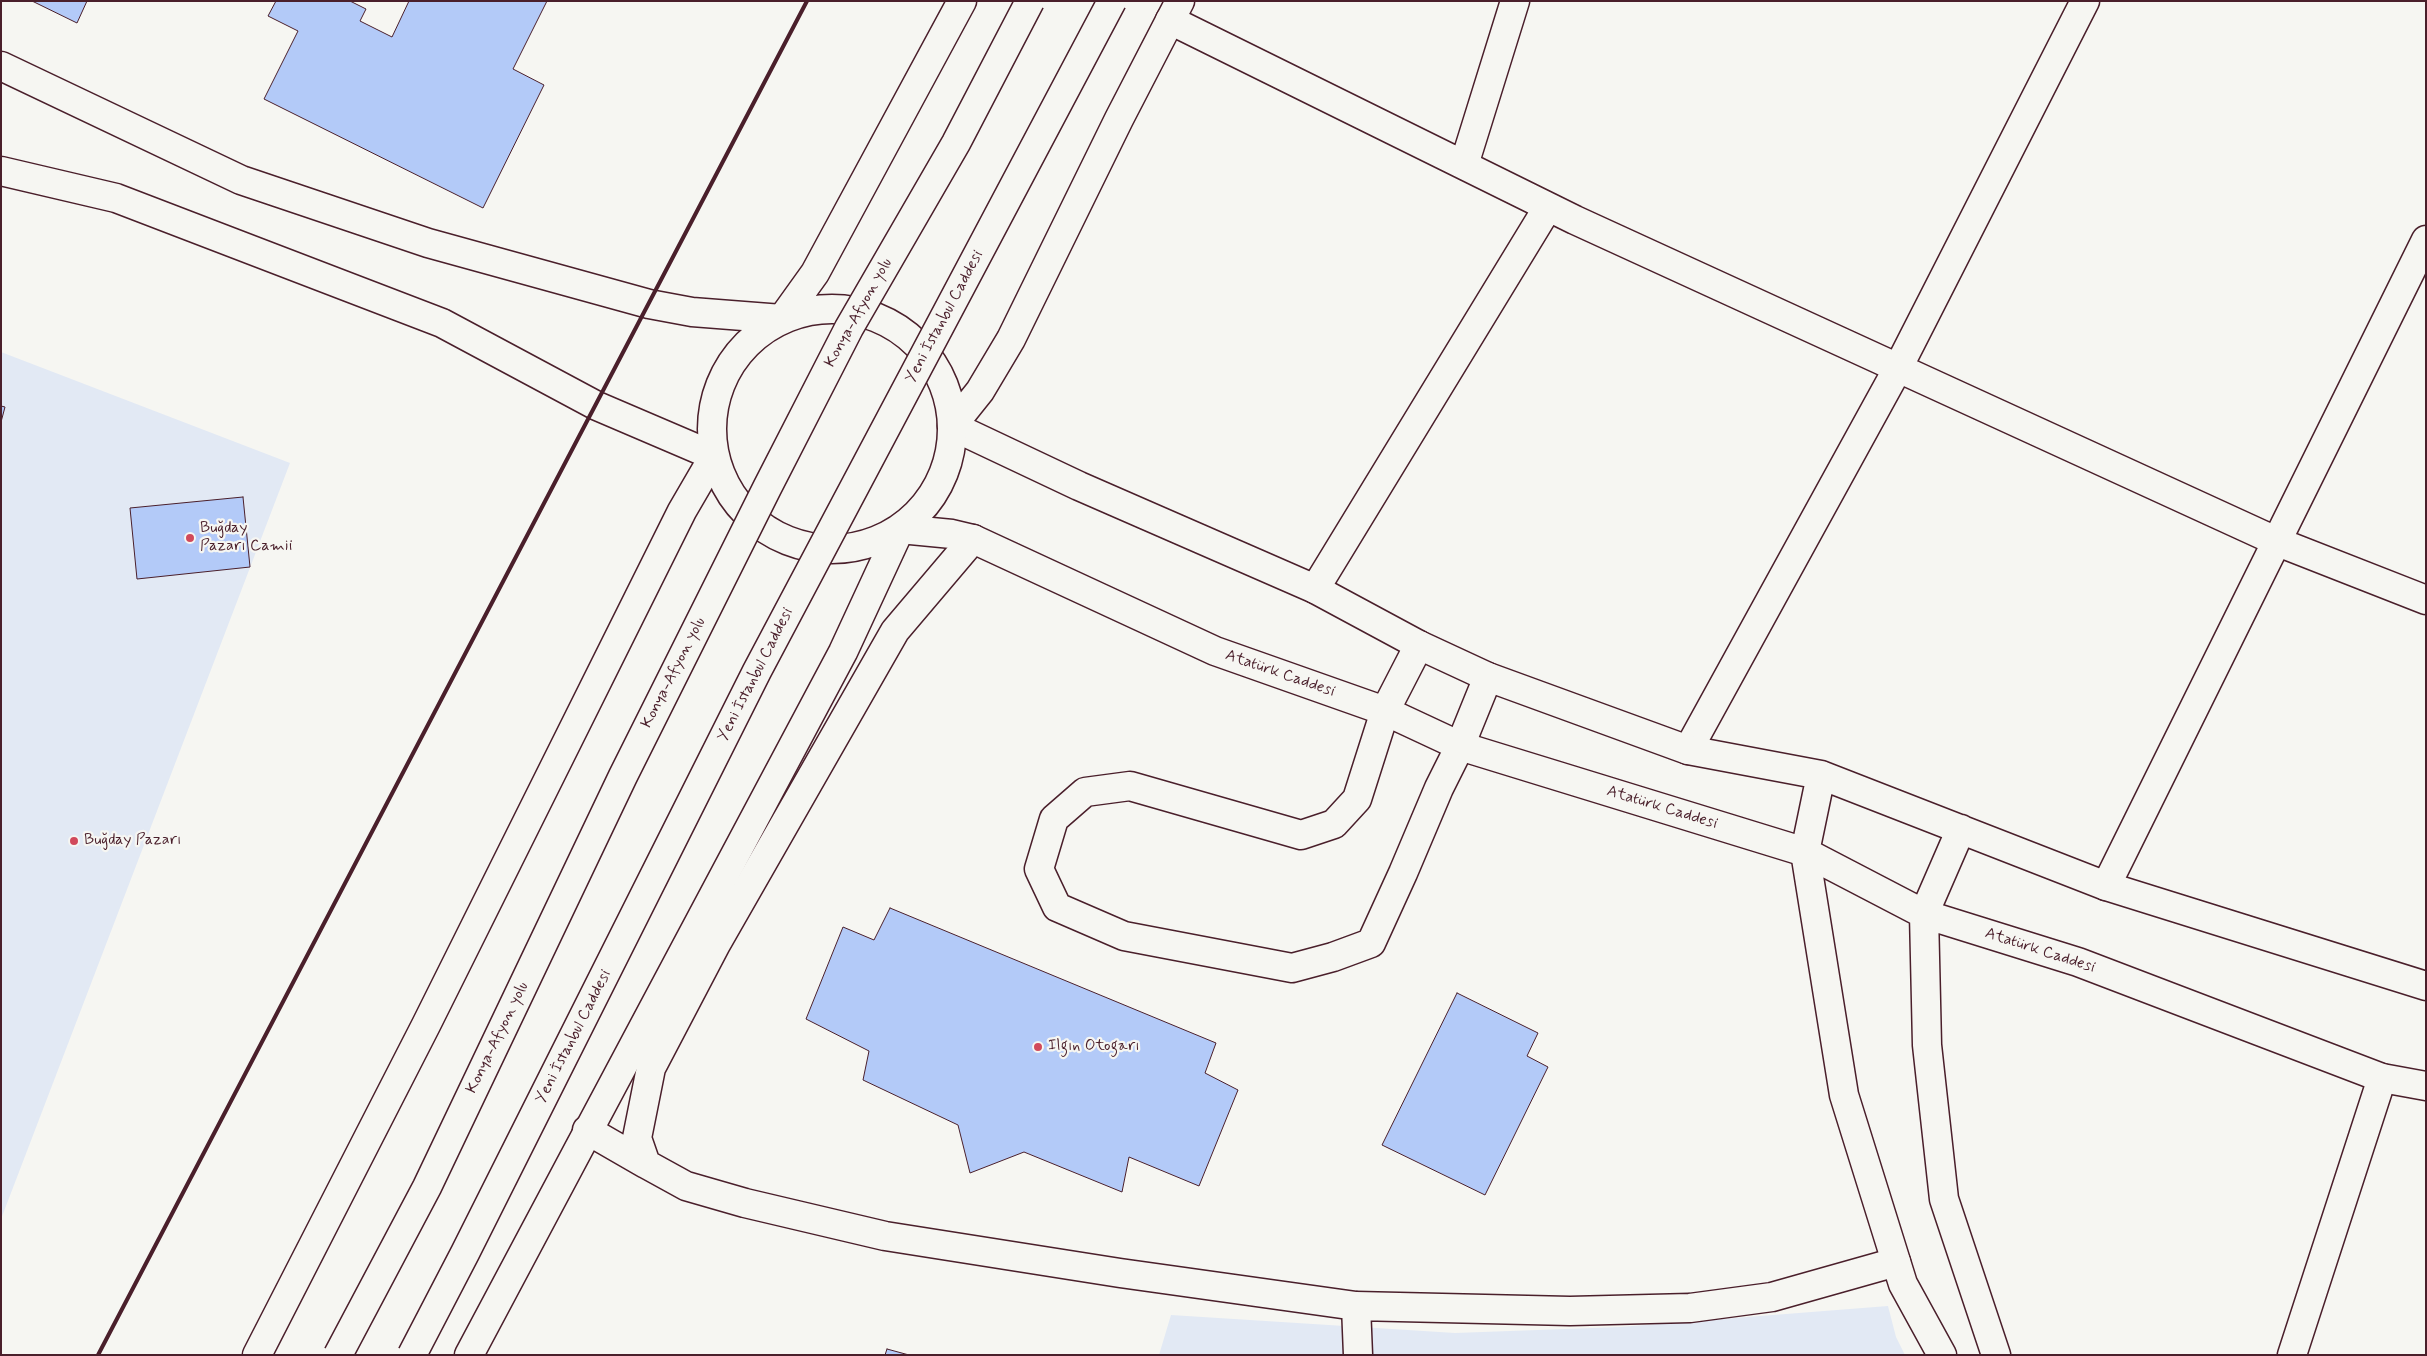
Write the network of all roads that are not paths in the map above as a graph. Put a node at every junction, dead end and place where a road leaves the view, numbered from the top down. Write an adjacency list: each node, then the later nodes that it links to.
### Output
1 (962, 1): 13 (main road)
2 (1030, 1): 40 (main road, Konya-Afyon yolu, bridge)
3 (1112, 1): 41 (main road, Yeni İstanbul Caddesi, bridge)
4 (1514, 1): 8 (main road)
5 (2085, 1): 14 (main road)
6 (1175, 10): 8 (main road); 15 (main road)
7 (1, 66): 13 (main road)
8 (1464, 165): 10 (main road)
9 (1, 171): 16 (main road)
10 (1548, 207): 14 (main road); 20 (main road)
11 (2426, 240): 12 (main road)
12 (2418, 275): 19 (main road)
13 (782, 320): 15 (main road); 16 (main road)
14 (1898, 368): 19 (main road); 26 (main road)
15 (952, 426): 17 (main road); 20 (main road)
16 (714, 456): 17 (main road); 39 (main road)
17 (900, 529): 18 (main road, Atatürk Caddesi); 35 (main road)
18 (973, 539): 24 (main road, Atatürk Caddesi); 36 (main road)
19 (2278, 542): 21 (main road); 30 (main road)
20 (1315, 589): 22 (main road)
21 (2426, 600)
22 (1419, 645): 23 (main road); 24 (main road)
23 (1488, 677): 25 (main road); 26 (main road)
24 (1385, 711): 25 (main road, Atatürk Caddesi); 25 (main road)
25 (1460, 746): 29 (main road, Atatürk Caddesi)
26 (1688, 750): 27 (main road)
27 (1822, 775): 28 (main road); 29 (main road)
28 (1961, 829): 30 (main road); 31 (main road)
29 (1805, 852): 31 (main road, Atatürk Caddesi); 37 (main road)
30 (2106, 886): 32 (main road)
31 (1924, 914): 33 (main road, Atatürk Caddesi); 45 (main road)
32 (2426, 986)
33 (2382, 1078): 34 (main road, Atatürk Caddesi); 46 (main road)
34 (2426, 1086)
35 (588, 1130): 36 (main road); 42 (main road)
36 (646, 1164): 38 (main road)
37 (1896, 1262): 38 (main road); 44 (main road)
38 (1356, 1306): 43 (main road)
39 (257, 1355)
40 (338, 1355)
41 (412, 1355)
42 (469, 1355)
43 (1358, 1355)
44 (1942, 1355)
45 (1996, 1355)
46 (2292, 1355)

